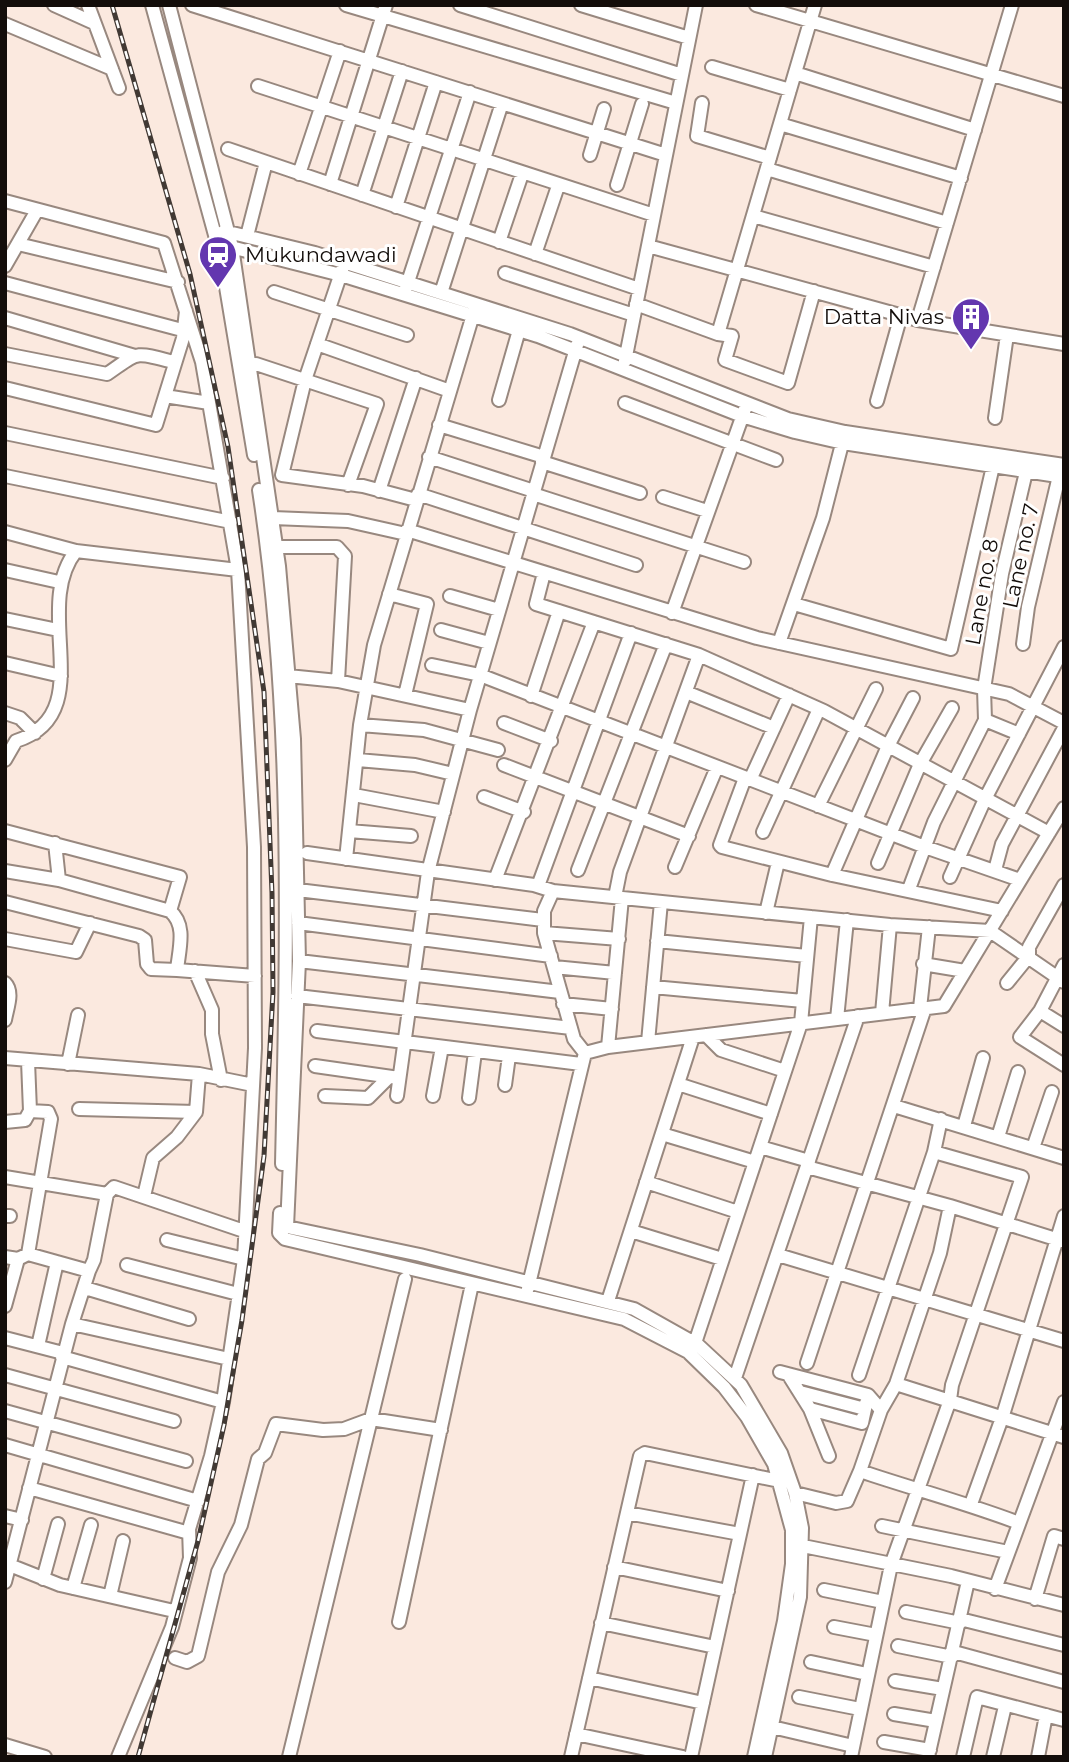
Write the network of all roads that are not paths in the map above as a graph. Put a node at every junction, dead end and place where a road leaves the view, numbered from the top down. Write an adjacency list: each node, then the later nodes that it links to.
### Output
1 (54, 5): 16 (street)
2 (88, 5): 16 (street)
3 (152, 5): 67 (street)
4 (169, 5): 68 (street)
5 (192, 5): 18 (street)
6 (346, 5): 13 (street)
7 (460, 5): 24 (street)
8 (581, 5): 17 (street)
9 (696, 5): 17 (street)
10 (756, 5): 14 (street)
11 (815, 5): 14 (street)
12 (1012, 5): 25 (street)
13 (385, 11): 19 (street); 33 (street)
14 (811, 21): 23 (street); 25 (street)
15 (5, 23): 21 (street)
16 (94, 23): 21 (street)
17 (689, 38): 24 (street)
18 (340, 51): 19 (street); 36 (street)
19 (369, 60): 22 (street); 38 (street)
20 (712, 67): 29 (street)
21 (112, 69): 28 (street)
22 (402, 71): 26 (street); 40 (street)
23 (795, 73): 29 (street); 41 (street)
24 (682, 75): 33 (street)
25 (992, 75): 31 (street); 41 (street)
26 (436, 82): 30 (street); 43 (street)
27 (258, 86): 36 (street)
28 (119, 88)
29 (790, 90): 39 (street)
30 (470, 92): 32 (street); 46 (street)
31 (1064, 96)
32 (502, 103): 42 (street); 50 (street)
33 (676, 103): 48 (street)
34 (702, 103): 51 (street)
35 (642, 104): 44 (street)
36 (321, 107): 38 (street); 52 (street)
37 (604, 109): 42 (street)
38 (351, 117): 40 (street); 55 (street)
39 (780, 124): 51 (street); 54 (street)
40 (384, 128): 43 (street); 58 (street)
41 (975, 130): 54 (street)
42 (597, 133): 44 (street); 47 (street)
43 (418, 139): 46 (street); 60 (street)
44 (629, 143): 48 (street); 56 (street)
45 (228, 149): 49 (street)
46 (452, 150): 50 (street); 64 (street)
47 (590, 155)
48 (666, 155): 62 (street)
49 (266, 162): 52 (street); 69 (street)
50 (485, 162): 53 (street); 66 (street)
51 (769, 164): 63 (street); 65 (street)
52 (299, 174): 55 (street)
53 (522, 174): 57 (street); 70 (street)
54 (961, 177): 65 (street)
55 (330, 184): 58 (street)
56 (617, 185)
57 (558, 186): 62 (street); 75 (street)
58 (362, 195): 60 (street)
59 (5, 201): 61 (street)
60 (396, 207): 64 (street)
61 (36, 212): 71 (street); 81 (street)
62 (654, 215): 73 (street)
63 (753, 216): 77 (street); 79 (street)
64 (430, 218): 66 (street); 83 (street)
65 (947, 223): 77 (street)
66 (463, 229): 70 (street); 87 (street)
67 (214, 230): 68 (street); 72 (street)
68 (229, 232): 69 (street); 74 (street)
69 (247, 236): 78 (street)
70 (499, 242): 75 (street)
71 (18, 244): 76 (street); 81 (street)
72 (218, 246): 74 (street); 363 (street)
73 (648, 246): 79 (street); 84 (street)
74 (232, 247): 78 (street); 132 (street)
75 (535, 254): 84 (street)
76 (5, 266)
77 (934, 267): 94 (street)
78 (343, 269): 83 (street); 89 (street)
79 (737, 270): 85 (street); 97 (street)
80 (505, 273): 90 (street)
81 (178, 282): 88 (street)
82 (5, 284): 96 (street)
83 (406, 289): 87 (street); 91 (street)
84 (639, 289): 90 (street)
85 (814, 291): 92 (street); 97 (street)
86 (274, 292): 89 (street)
87 (441, 293): 91 (street)
88 (187, 307): 96 (street); 115 (street)
89 (329, 309): 98 (street); 100 (street)
90 (635, 309): 97 (street); 106 (street)
91 (475, 310): 95 (street); 111 (street)
92 (901, 315): 94 (street); 114 (street)
93 (5, 318): 104 (street)
94 (918, 320): 99 (street)
95 (521, 325): 101 (street); 113 (street)
96 (182, 330): 105 (street)
97 (718, 334)
98 (407, 335)
99 (1007, 335): 102 (street); 118 (street)
100 (317, 344): 108 (street); 109 (street)
101 (578, 344): 106 (street); 124 (street)
102 (1064, 344)
103 (5, 354): 104 (street)
104 (135, 356): 105 (street)
105 (173, 362): 112 (street)
106 (624, 362): 117 (street)
107 (256, 364): 109 (street)
108 (416, 378): 111 (street); 134 (street)
109 (304, 380): 130 (street); 133 (street)
110 (5, 388): 112 (street)
111 (450, 391): 119 (street)
112 (165, 396): 115 (street)
113 (499, 400)
114 (877, 401)
115 (209, 403): 131 (street)
116 (625, 403): 122 (street)
117 (744, 410): 121 (street); 122 (street)
118 (995, 418)
119 (439, 425): 123 (street); 124 (street)
120 (5, 433): 131 (street)
121 (844, 437): 126 (street); 128 (street); 157 (street)
122 (732, 443): 125 (street); 139 (street)
123 (429, 457): 135 (street); 137 (street)
124 (543, 460): 135 (street); 136 (street)
125 (776, 460)
126 (993, 466): 127 (street); 157 (street)
127 (1026, 472): 128 (street); 180 (street, Lane no. 8)
128 (1062, 473): 169 (street, Lane no. 7)
129 (5, 475): 141 (street)
130 (282, 475): 132 (street); 133 (street)
131 (223, 478): 141 (street)
132 (265, 480): 140 (street)
133 (348, 485): 134 (street)
134 (379, 491): 137 (street)
135 (533, 493): 142 (street); 145 (street)
136 (640, 493)
137 (417, 497): 142 (street); 143 (street)
138 (663, 497): 139 (street)
139 (708, 511): 145 (street)
140 (272, 518): 143 (street); 146 (street)
141 (231, 522): 152 (street)
142 (523, 528): 149 (street); 150 (street)
143 (407, 532): 149 (street); 155 (street)
144 (5, 533): 147 (street)
145 (695, 546): 148 (street); 160 (street)
146 (276, 547): 176 (street); 177 (street)
147 (76, 551): 152 (street); 154 (street)
148 (744, 562)
149 (513, 563): 153 (street); 158 (street)
150 (636, 565)
151 (5, 570): 154 (street)
152 (239, 570): 288 (street)
153 (544, 573): 159 (street); 160 (street)
154 (59, 582): 163 (street)
155 (389, 594): 178 (street); 182 (street)
156 (450, 596): 158 (street)
157 (794, 604): 167 (street)
158 (499, 610): 166 (street)
159 (559, 611): 162 (street); 184 (street)
160 (672, 613): 167 (street)
161 (5, 619): 163 (street)
162 (594, 622): 165 (street); 187 (street)
163 (58, 630): 175 (street)
164 (441, 630): 166 (street)
165 (631, 633): 168 (street); 193 (street)
166 (489, 643): 174 (street)
167 (779, 643): 180 (street)
168 (666, 644): 171 (street); 200 (street)
169 (1023, 644)
170 (1064, 648): 186 (street)
171 (699, 655): 181 (street); 183 (street)
172 (5, 663): 175 (street)
173 (432, 665): 174 (street)
174 (480, 675): 184 (street); 190 (street)
175 (61, 676): 199 (street)
176 (288, 676): 177 (street); 256 (street)
177 (338, 681): 178 (street)
178 (368, 687): 182 (street); 195 (street)
179 (876, 689): 198 (street)
180 (984, 689): 186 (street); 192 (street, Lane no. 8)
181 (686, 692): 197 (street); 205 (street)
182 (405, 695): 190 (street)
183 (789, 695): 189 (street); 197 (street)
184 (531, 696): 187 (street)
185 (913, 698): 204 (street)
186 (1033, 707): 196 (street); 201 (street)
187 (563, 708): 193 (street); 203 (street)
188 (951, 708): 209 (street)
189 (819, 709): 198 (street); 216 (street)
190 (470, 710): 202 (street)
191 (5, 713): 199 (street)
192 (985, 720): 201 (street); 215 (street)
193 (597, 721): 200 (street); 217 (street)
194 (504, 723): 203 (street)
195 (360, 725): 202 (street); 208 (street)
196 (1064, 725): 226 (street)
197 (774, 728): 214 (street)
198 (855, 728): 204 (street); 222 (street)
199 (35, 733): 207 (street)
200 (631, 734): 205 (street); 221 (street)
201 (1019, 734): 220 (street)
202 (462, 741): 206 (street); 212 (street)
203 (551, 741): 213 (street)
204 (888, 746): 209 (street); 228 (street)
205 (665, 748): 211 (street); 227 (street)
206 (499, 750)
207 (5, 760)
208 (358, 761): 212 (street); 218 (street)
209 (920, 764): 215 (street); 232 (street)
210 (504, 765): 213 (street)
211 (717, 767): 214 (street); 235 (street)
212 (453, 774): 224 (street)
213 (537, 778): 217 (street); 225 (street)
214 (747, 779): 216 (street); 241 (street)
215 (953, 782): 220 (street); 237 (street)
216 (780, 791): 222 (street); 231 (street)
217 (572, 792): 221 (street); 254 (street)
218 (354, 795): 224 (street); 230 (street)
219 (484, 797): 225 (street)
220 (985, 799): 226 (street); 239 (street)
221 (604, 804): 227 (street); 244 (street)
222 (818, 806): 228 (street)
223 (1064, 808): 233 (street)
224 (444, 812): 247 (street)
225 (524, 812): 251 (street)
226 (1016, 817): 233 (street); 245 (street)
227 (640, 818): 235 (street); 258 (street)
228 (855, 819): 232 (street); 248 (street)
229 (5, 831): 236 (street)
230 (349, 831): 234 (street); 240 (street)
231 (763, 832)
232 (889, 832): 237 (street); 242 (street)
233 (1049, 833): 252 (street)
234 (411, 836)
235 (688, 836): 243 (street)
236 (55, 843): 250 (street); 262 (street)
237 (925, 847): 239 (street); 255 (street)
238 (307, 853): 240 (street)
239 (959, 856): 245 (street); 249 (street)
240 (346, 859): 247 (street)
241 (778, 862): 248 (street); 264 (street)
242 (878, 863)
243 (675, 867)
244 (578, 870)
245 (995, 870): 252 (street)
246 (5, 871): 250 (street)
247 (428, 872): 251 (street); 261 (street)
248 (832, 875): 255 (street)
249 (950, 877)
250 (59, 880): 262 (street)
251 (495, 880): 254 (street)
252 (1020, 880): 263 (street)
253 (1064, 885): 278 (street)
254 (538, 886): 257 (street)
255 (909, 889): 263 (street)
256 (298, 890): 261 (street); 268 (street)
257 (553, 891): 258 (street); 270 (street)
258 (619, 898): 260 (street); 275 (street)
259 (5, 902): 267 (street)
260 (661, 902): 264 (street); 276 (street)
261 (424, 905): 270 (street); 274 (street)
262 (170, 911): 282 (street)
263 (1002, 911): 272 (street)
264 (766, 913): 265 (street)
265 (811, 916): 266 (street); 277 (street)
266 (847, 920): 269 (street); 303 (street)
267 (90, 923): 273 (street); 282 (street)
268 (298, 923): 274 (street); 279 (street)
269 (890, 925): 271 (street); 299 (street)
270 (544, 927): 275 (street); 280 (street)
271 (929, 928): 272 (street); 281 (street)
272 (990, 932): 278 (street); 284 (street)
273 (5, 939)
274 (419, 939): 280 (street); 285 (street)
275 (619, 939): 286 (street)
276 (657, 941): 277 (street); 291 (street)
277 (807, 956): 294 (street)
278 (1029, 956): 287 (street); 290 (street)
279 (299, 961): 285 (street); 292 (street)
280 (553, 962): 286 (street); 293 (street)
281 (923, 964): 284 (street); 295 (street)
282 (177, 970): 283 (street)
283 (195, 971): 288 (street); 326 (street)
284 (965, 971): 295 (street)
285 (414, 973): 293 (street); 296 (street)
286 (615, 973): 297 (street)
287 (1062, 975): 298 (street)
288 (256, 976): 328 (street)
289 (5, 983): 302 (street)
290 (1007, 983)
291 (653, 987): 294 (street); 309 (street)
292 (297, 996): 296 (street); 363 (street)
293 (562, 998): 297 (street); 306 (street)
294 (803, 1001): 304 (street)
295 (923, 1008): 299 (street); 335 (street)
296 (409, 1009): 306 (street); 310 (street)
297 (612, 1009): 312 (street)
298 (1040, 1010): 305 (street); 320 (street)
299 (882, 1013): 301 (street)
300 (78, 1016): 319 (street)
301 (858, 1016): 303 (street); 350 (street)
302 (5, 1018)
303 (837, 1019): 304 (street)
304 (801, 1023): 308 (street); 322 (street)
305 (1064, 1026)
306 (570, 1028): 317 (street)
307 (317, 1031): 310 (street)
308 (700, 1036): 309 (street); 322 (street); 327 (street)
309 (648, 1042): 312 (street)
310 (404, 1043): 311 (street); 325 (street)
311 (442, 1047): 313 (street); 333 (street)
312 (608, 1047): 317 (street)
313 (475, 1052): 314 (street); 334 (street)
314 (509, 1056): 317 (street); 329 (street)
315 (5, 1058): 318 (street)
316 (983, 1058): 342 (street)
317 (583, 1059): 380 (street)
318 (28, 1061): 319 (street); 337 (street)
319 (68, 1064): 324 (street)
320 (1064, 1065)
321 (315, 1066): 325 (street)
322 (785, 1071): 339 (street)
323 (1018, 1072): 344 (street)
324 (199, 1074): 326 (street); 338 (street)
325 (394, 1077): 331 (street); 332 (street)
326 (221, 1080): 328 (street)
327 (678, 1084): 339 (street); 343 (street)
328 (253, 1085): 362 (street)
329 (505, 1085)
330 (1052, 1091): 346 (street)
331 (325, 1096)
332 (397, 1096)
333 (433, 1096)
334 (469, 1098)
335 (894, 1105): 340 (street); 354 (street)
336 (79, 1109): 338 (street)
337 (30, 1111): 341 (street); 352 (street)
338 (196, 1112): 356 (street)
339 (771, 1114): 345 (street)
340 (941, 1119): 342 (street); 347 (street)
341 (5, 1122)
342 (964, 1126): 344 (street)
343 (662, 1134): 349 (street); 353 (street)
344 (998, 1137): 346 (street)
345 (760, 1147): 349 (street); 350 (street)
346 (1033, 1148): 348 (street)
347 (934, 1152): 357 (street); 361 (street)
348 (1064, 1158)
349 (755, 1162): 359 (street)
350 (808, 1164): 354 (street); 368 (street)
351 (5, 1177): 352 (street)
352 (41, 1182): 355 (street); 369 (street)
353 (646, 1182): 359 (street); 364 (street)
354 (866, 1184): 357 (street); 376 (street)
355 (107, 1194): 356 (street); 374 (street)
356 (144, 1196): 362 (street)
357 (918, 1197): 358 (street); 378 (street)
358 (950, 1206): 361 (street); 382 (street)
359 (738, 1212): 371 (street)
360 (1064, 1216): 366 (street)
361 (1006, 1223): 366 (street); 385 (street)
362 (244, 1231): 370 (street)
363 (285, 1231): 367 (street); 375 (street)
364 (631, 1231): 371 (street); 383 (street)
365 (167, 1240): 370 (street)
366 (1060, 1241): 388 (street)
367 (414, 1254): 375 (street); 380 (street)
368 (778, 1255): 376 (street); 399 (street)
369 (17, 1256): 372 (street); 384 (street)
370 (244, 1259): 381 (street)
371 (722, 1259): 392 (street)
372 (57, 1262): 374 (street); 393 (street)
373 (127, 1265): 381 (street)
374 (89, 1271): 379 (street)
375 (408, 1272): 377 (street); 411 (street)
376 (836, 1274): 378 (street); 396 (street)
377 (472, 1284): 380 (street); 415 (street)
378 (886, 1286): 382 (street); 398 (street)
379 (85, 1288): 386 (street); 387 (street)
380 (527, 1289): 383 (street); 389 (street)
381 (238, 1294): 395 (street)
382 (924, 1297): 385 (street); 400 (street)
383 (608, 1301): 389 (street)
384 (5, 1306)
385 (976, 1314): 388 (street); 403 (street)
386 (189, 1319)
387 (72, 1324): 394 (street); 395 (street)
388 (1030, 1331): 391 (street); 410 (street)
389 (671, 1335): 392 (street); 424 (street)
390 (5, 1338): 393 (street)
391 (1064, 1341)
392 (695, 1343): 399 (street)
393 (38, 1346): 394 (street)
394 (63, 1355): 401 (street); 404 (street)
395 (229, 1359): 404 (street)
396 (807, 1363)
397 (5, 1375): 401 (street)
398 (859, 1375)
399 (735, 1378): 424 (street)
400 (896, 1384): 403 (street); 408 (street)
401 (54, 1387): 412 (street); 413 (street)
402 (800, 1392): 405 (street); 405 (street); 407 (street)
403 (950, 1400): 410 (street); 426 (street)
404 (223, 1402): 427 (street)
405 (867, 1402): 407 (street); 408 (street)
406 (1064, 1402): 416 (street)
407 (810, 1409): 420 (street)
408 (880, 1410): 422 (street)
409 (5, 1411): 413 (street)
410 (1003, 1415): 416 (street); 428 (street)
411 (371, 1419): 414 (street); 415 (street); 418 (street)
412 (174, 1421)
413 (45, 1422): 419 (street); 421 (street)
414 (344, 1429): 418 (street); 468 (street)
415 (441, 1430): 460 (street)
416 (1058, 1435): 432 (street)
417 (5, 1446): 419 (street)
418 (364, 1450): 491 (street)
419 (37, 1454): 425 (street); 427 (street)
420 (829, 1456)
421 (186, 1461)
422 (860, 1471): 424 (street); 426 (street)
423 (753, 1475): 424 (street); 429 (street); 438 (street)
424 (789, 1485): 441 (street); 495 (street)
425 (29, 1488): 431 (street); 437 (street)
426 (916, 1491): 428 (street); 436 (street)
427 (198, 1501): 437 (street)
428 (971, 1504): 432 (street)
429 (627, 1513): 438 (street); 445 (street)
430 (5, 1516): 431 (street)
431 (22, 1520): 444 (street)
432 (1019, 1523): 442 (street)
433 (58, 1524): 446 (street)
434 (91, 1525): 449 (street)
435 (882, 1525): 436 (street)
436 (901, 1530): 442 (street); 443 (street)
437 (189, 1533): 457 (street)
438 (740, 1534): 452 (street)
439 (1064, 1539): 454 (street)
440 (123, 1541): 453 (street)
441 (803, 1546): 443 (street); 483 (street)
442 (1008, 1552): 450 (street)
443 (891, 1564): 447 (street); 455 (street)
444 (12, 1566): 446 (street); 448 (street)
445 (614, 1567): 452 (street); 461 (street)
446 (43, 1579): 449 (street)
447 (968, 1581): 450 (street); 459 (street)
448 (5, 1582)
449 (74, 1588): 453 (street)
450 (995, 1589): 454 (street)
451 (824, 1590): 455 (street)
452 (728, 1591): 466 (street)
453 (110, 1596): 457 (street)
454 (1035, 1599): 456 (street)
455 (883, 1602): 463 (street)
456 (1064, 1605)
457 (174, 1611): 468 (street)
458 (906, 1612): 459 (street)
459 (960, 1621): 464 (street); 467 (street)
460 (399, 1622)
461 (601, 1623): 466 (street); 471 (street)
462 (834, 1627): 463 (street)
463 (876, 1635): 470 (street)
464 (1064, 1645)
465 (898, 1646): 467 (street)
466 (715, 1647): 476 (street)
467 (953, 1655): 473 (street); 474 (street)
468 (167, 1656): 490 (street)
469 (811, 1662): 470 (street)
470 (867, 1674): 478 (street)
471 (589, 1678): 476 (street); 484 (street)
472 (895, 1681): 474 (street)
473 (1064, 1682)
474 (943, 1689): 482 (street)
475 (799, 1698): 478 (street)
476 (703, 1703): 494 (street)
477 (1005, 1706): 480 (street); 497 (street); 498 (street)
478 (860, 1709): 487 (street)
479 (894, 1714): 482 (street)
480 (1046, 1715): 481 (street); 499 (street)
481 (1064, 1720)
482 (936, 1721): 488 (street)
483 (772, 1727): 487 (street); 496 (street)
484 (576, 1734): 492 (street); 493 (street)
485 (884, 1742): 488 (street)
486 (5, 1745): 489 (street)
487 (852, 1751)
488 (929, 1754)
489 (42, 1756)
490 (118, 1757)
491 (289, 1757)
492 (571, 1757)
493 (683, 1757)
494 (691, 1757)
495 (754, 1757)
496 (765, 1757)
497 (963, 1757)
498 (993, 1757)
499 (1038, 1757)

